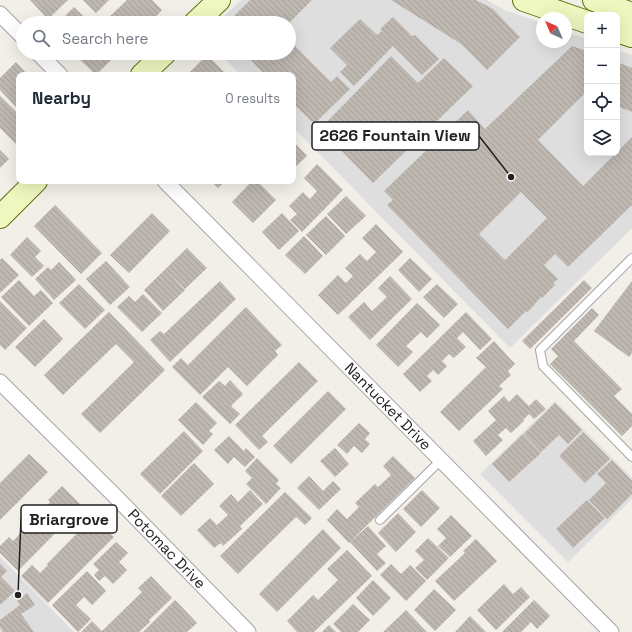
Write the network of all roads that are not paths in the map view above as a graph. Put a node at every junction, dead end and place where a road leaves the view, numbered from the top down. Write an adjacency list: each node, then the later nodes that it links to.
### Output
1 (219, 0): 7 (main road)
2 (524, 0): 4 (main road)
3 (594, 0): 6 (main road)
4 (548, 4): 8 (main road)
5 (0, 14): 9 (street)
6 (632, 14)
7 (202, 16)
8 (584, 21)
9 (16, 30)
10 (620, 32): 11 (main road)
11 (632, 36)
12 (45, 60): 14 (street)
13 (158, 60): 15 (main road)
14 (57, 72)
15 (145, 72)
16 (33, 184): 18 (main road)
17 (168, 184): 22 (street, Nantucket Drive)
18 (0, 217)
19 (632, 258): 21 (lane)
20 (0, 382): 24 (street, Potomac Drive)
21 (632, 457)
22 (441, 460): 23 (lane); 25 (street, Nantucket Drive)
23 (380, 520)
24 (248, 632)
25 (611, 632)

